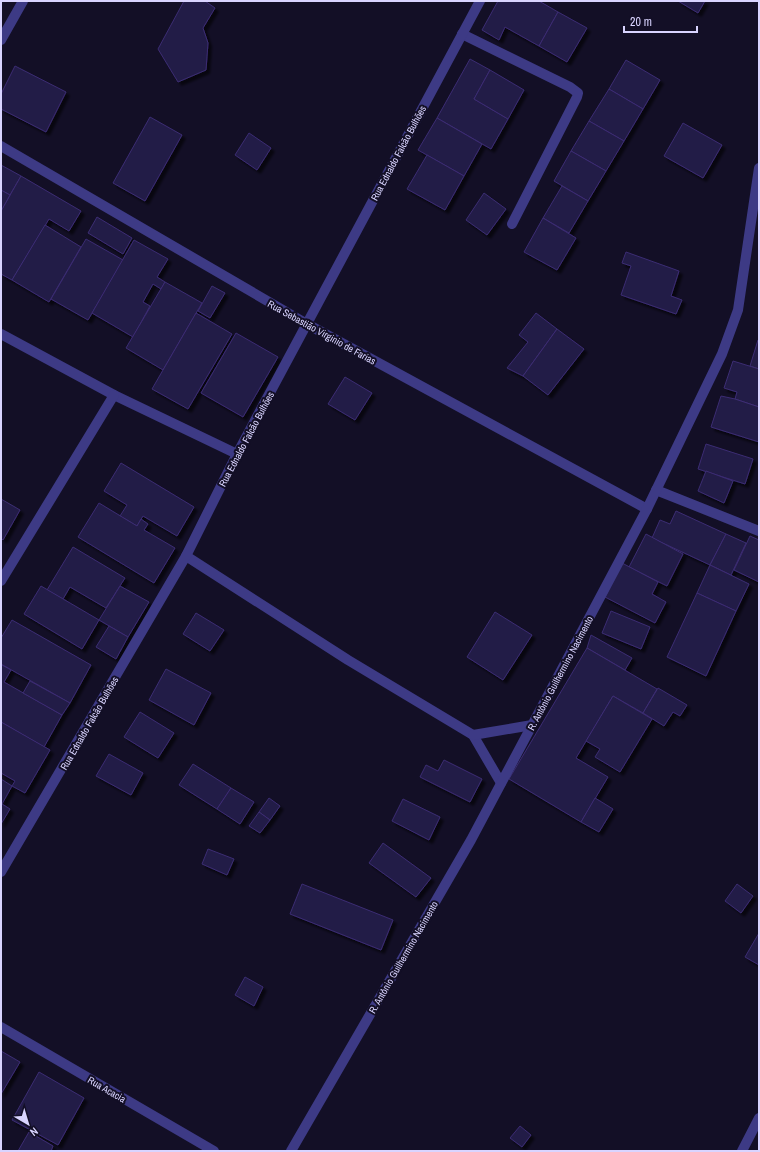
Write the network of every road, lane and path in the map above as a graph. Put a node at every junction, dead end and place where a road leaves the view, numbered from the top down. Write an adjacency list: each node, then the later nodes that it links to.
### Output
1 (23, 1): 4 (street)
2 (480, 1): 3 (street, Rua Ednaldo Falcão Bulhões)
3 (462, 34): 7 (street); 8 (street, Rua Ednaldo Falcão Bulhões)
4 (1, 40)
5 (1, 146): 8 (street, Rua Sebastião Virginio de Farias)
6 (759, 168): 12 (street, R. Antônio Guilhermino Nacimento)
7 (512, 224)
8 (307, 324): 11 (street, Rua Ednaldo Falcão Bulhões); 13 (street, Rua Sebastião Virginio de Farias)
9 (2, 337): 10 (street)
10 (114, 395): 11 (street); 16 (street)
11 (237, 454): 15 (street, Rua Ednaldo Falcão Bulhões)
12 (656, 490): 13 (street, R. Antônio Guilhermino Nacimento); 14 (street)
13 (647, 510): 17 (street, R. Antônio Guilhermino Nacimento)
14 (759, 532)
15 (186, 556): 18 (street); 20 (street, Rua Ednaldo Falcão Bulhões)
16 (1, 581)
17 (532, 725): 18 (street); 19 (street, R. Antônio Guilhermino Nacimento)
18 (473, 735): 19 (street)
19 (501, 783): 24 (street, R. Antônio Guilhermino Nacimento)
20 (1, 872)
21 (1, 1027): 23 (street, Rua Acacia)
22 (759, 1118): 25 (street)
23 (214, 1151)
24 (291, 1151)
25 (742, 1151)

